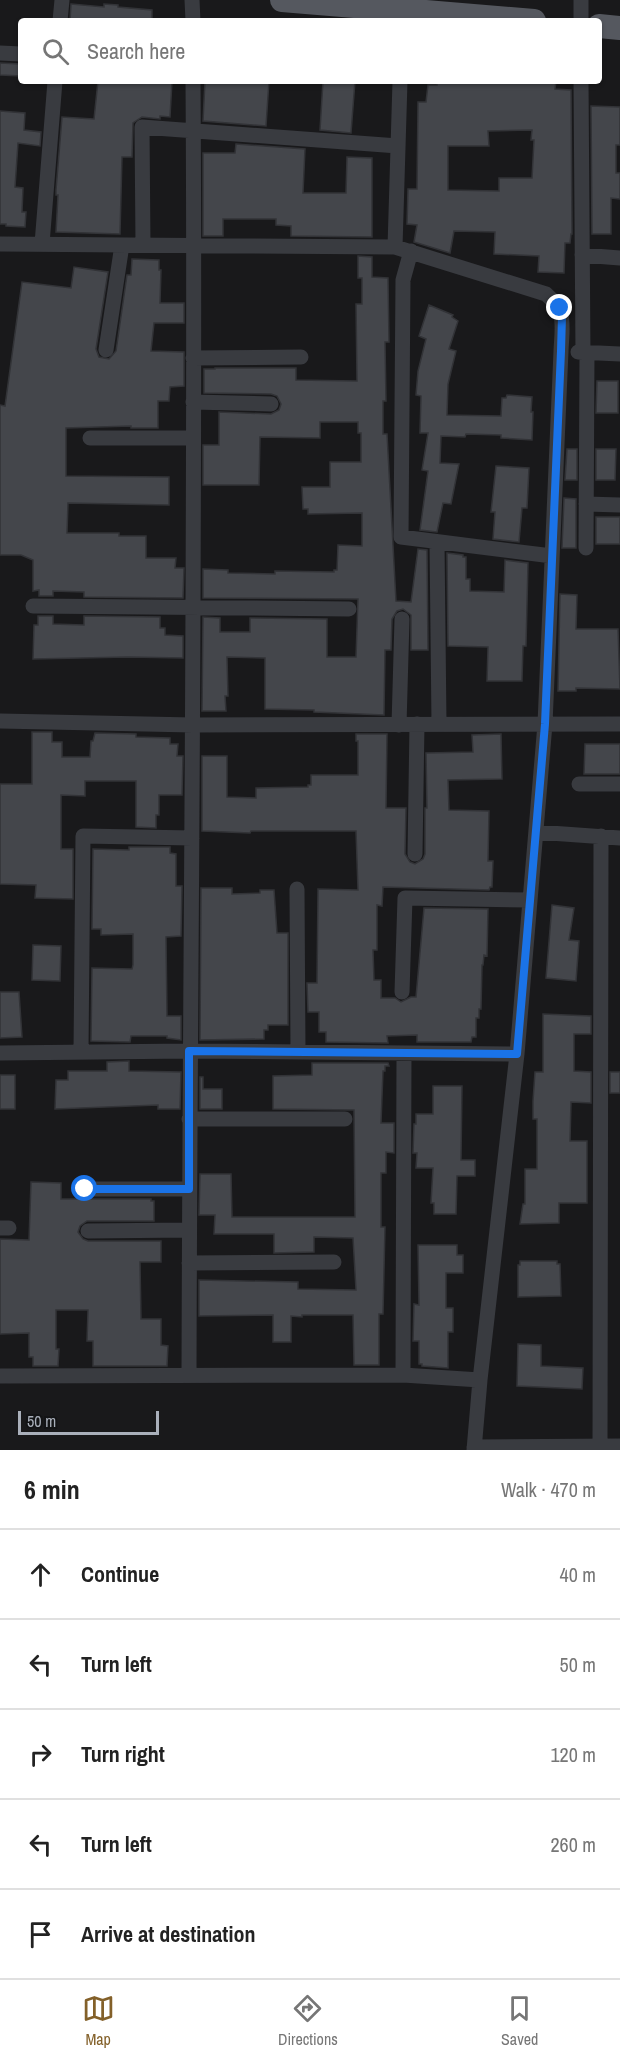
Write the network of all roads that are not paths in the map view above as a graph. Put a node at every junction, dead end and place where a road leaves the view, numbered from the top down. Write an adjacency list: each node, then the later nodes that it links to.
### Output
1 (62, 0): 6 (street)
2 (192, 0): 7 (street)
3 (282, 0): 5 (main road)
4 (581, 0): 9 (street)
5 (404, 10): 8 (main road)
6 (60, 18)
7 (193, 18)
8 (499, 18)
9 (581, 18)
10 (602, 26): 11 (main road)
11 (620, 28)
12 (0, 53): 13 (street)
13 (18, 54)
14 (55, 84): 21 (street)
15 (193, 84): 18 (street)
16 (400, 84): 19 (street)
17 (581, 84): 27 (street)
18 (193, 131): 19 (street); 23 (street); 24 (street)
19 (398, 146): 25 (street)
20 (0, 244): 21 (street)
21 (42, 244): 22 (street)
22 (122, 245): 23 (street); 29 (street)
23 (143, 245): 24 (street)
24 (192, 245): 25 (street); 34 (street)
25 (395, 247): 26 (street)
26 (411, 251): 30 (street); 41 (street)
27 (582, 255): 28 (street); 31 (street)
28 (620, 258)
29 (106, 350)
30 (561, 351): 31 (street); 43 (street)
31 (585, 353): 32 (street); 39 (street)
32 (620, 354)
33 (301, 357): 34 (street)
34 (193, 358): 35 (street)
35 (193, 402): 36 (street); 38 (street)
36 (270, 404)
37 (90, 438): 38 (street)
38 (193, 438): 45 (street)
39 (586, 504): 40 (street); 42 (street)
40 (620, 505)
41 (437, 542): 43 (street); 50 (street)
42 (586, 548)
43 (552, 556): 51 (street)
44 (33, 606): 45 (street)
45 (194, 609): 46 (street); 53 (street)
46 (350, 609)
47 (402, 619): 54 (street)
48 (0, 721): 53 (street)
49 (417, 724): 50 (street); 54 (street); 61 (street)
50 (439, 724): 51 (street)
51 (545, 724): 52 (street); 57 (street)
52 (620, 724)
53 (193, 725): 54 (street); 59 (street)
54 (399, 725)
55 (579, 784): 56 (street)
56 (620, 784)
57 (536, 832): 58 (street); 63 (street)
58 (601, 836): 60 (street); 84 (street)
59 (192, 838): 65 (street); 66 (street)
60 (620, 838)
61 (415, 854)
62 (297, 889): 67 (street)
63 (530, 900): 64 (street); 70 (street)
64 (402, 992)
65 (189, 1051): 66 (street); 67 (street); 71 (street)
66 (81, 1052): 68 (street)
67 (298, 1052): 69 (street)
68 (0, 1053)
69 (404, 1053): 70 (street); 80 (street)
70 (517, 1054): 82 (street)
71 (189, 1119): 72 (street); 74 (street)
72 (345, 1119)
73 (85, 1189): 74 (street)
74 (189, 1189): 75 (street)
75 (189, 1230): 76 (street); 78 (street)
76 (88, 1231)
77 (334, 1262): 78 (street)
78 (189, 1263): 79 (street)
79 (189, 1375): 80 (street); 81 (street)
80 (403, 1375): 82 (street)
81 (0, 1376)
82 (480, 1380): 85 (street)
83 (620, 1446): 84 (street)
84 (600, 1448): 85 (street)
85 (474, 1449)

